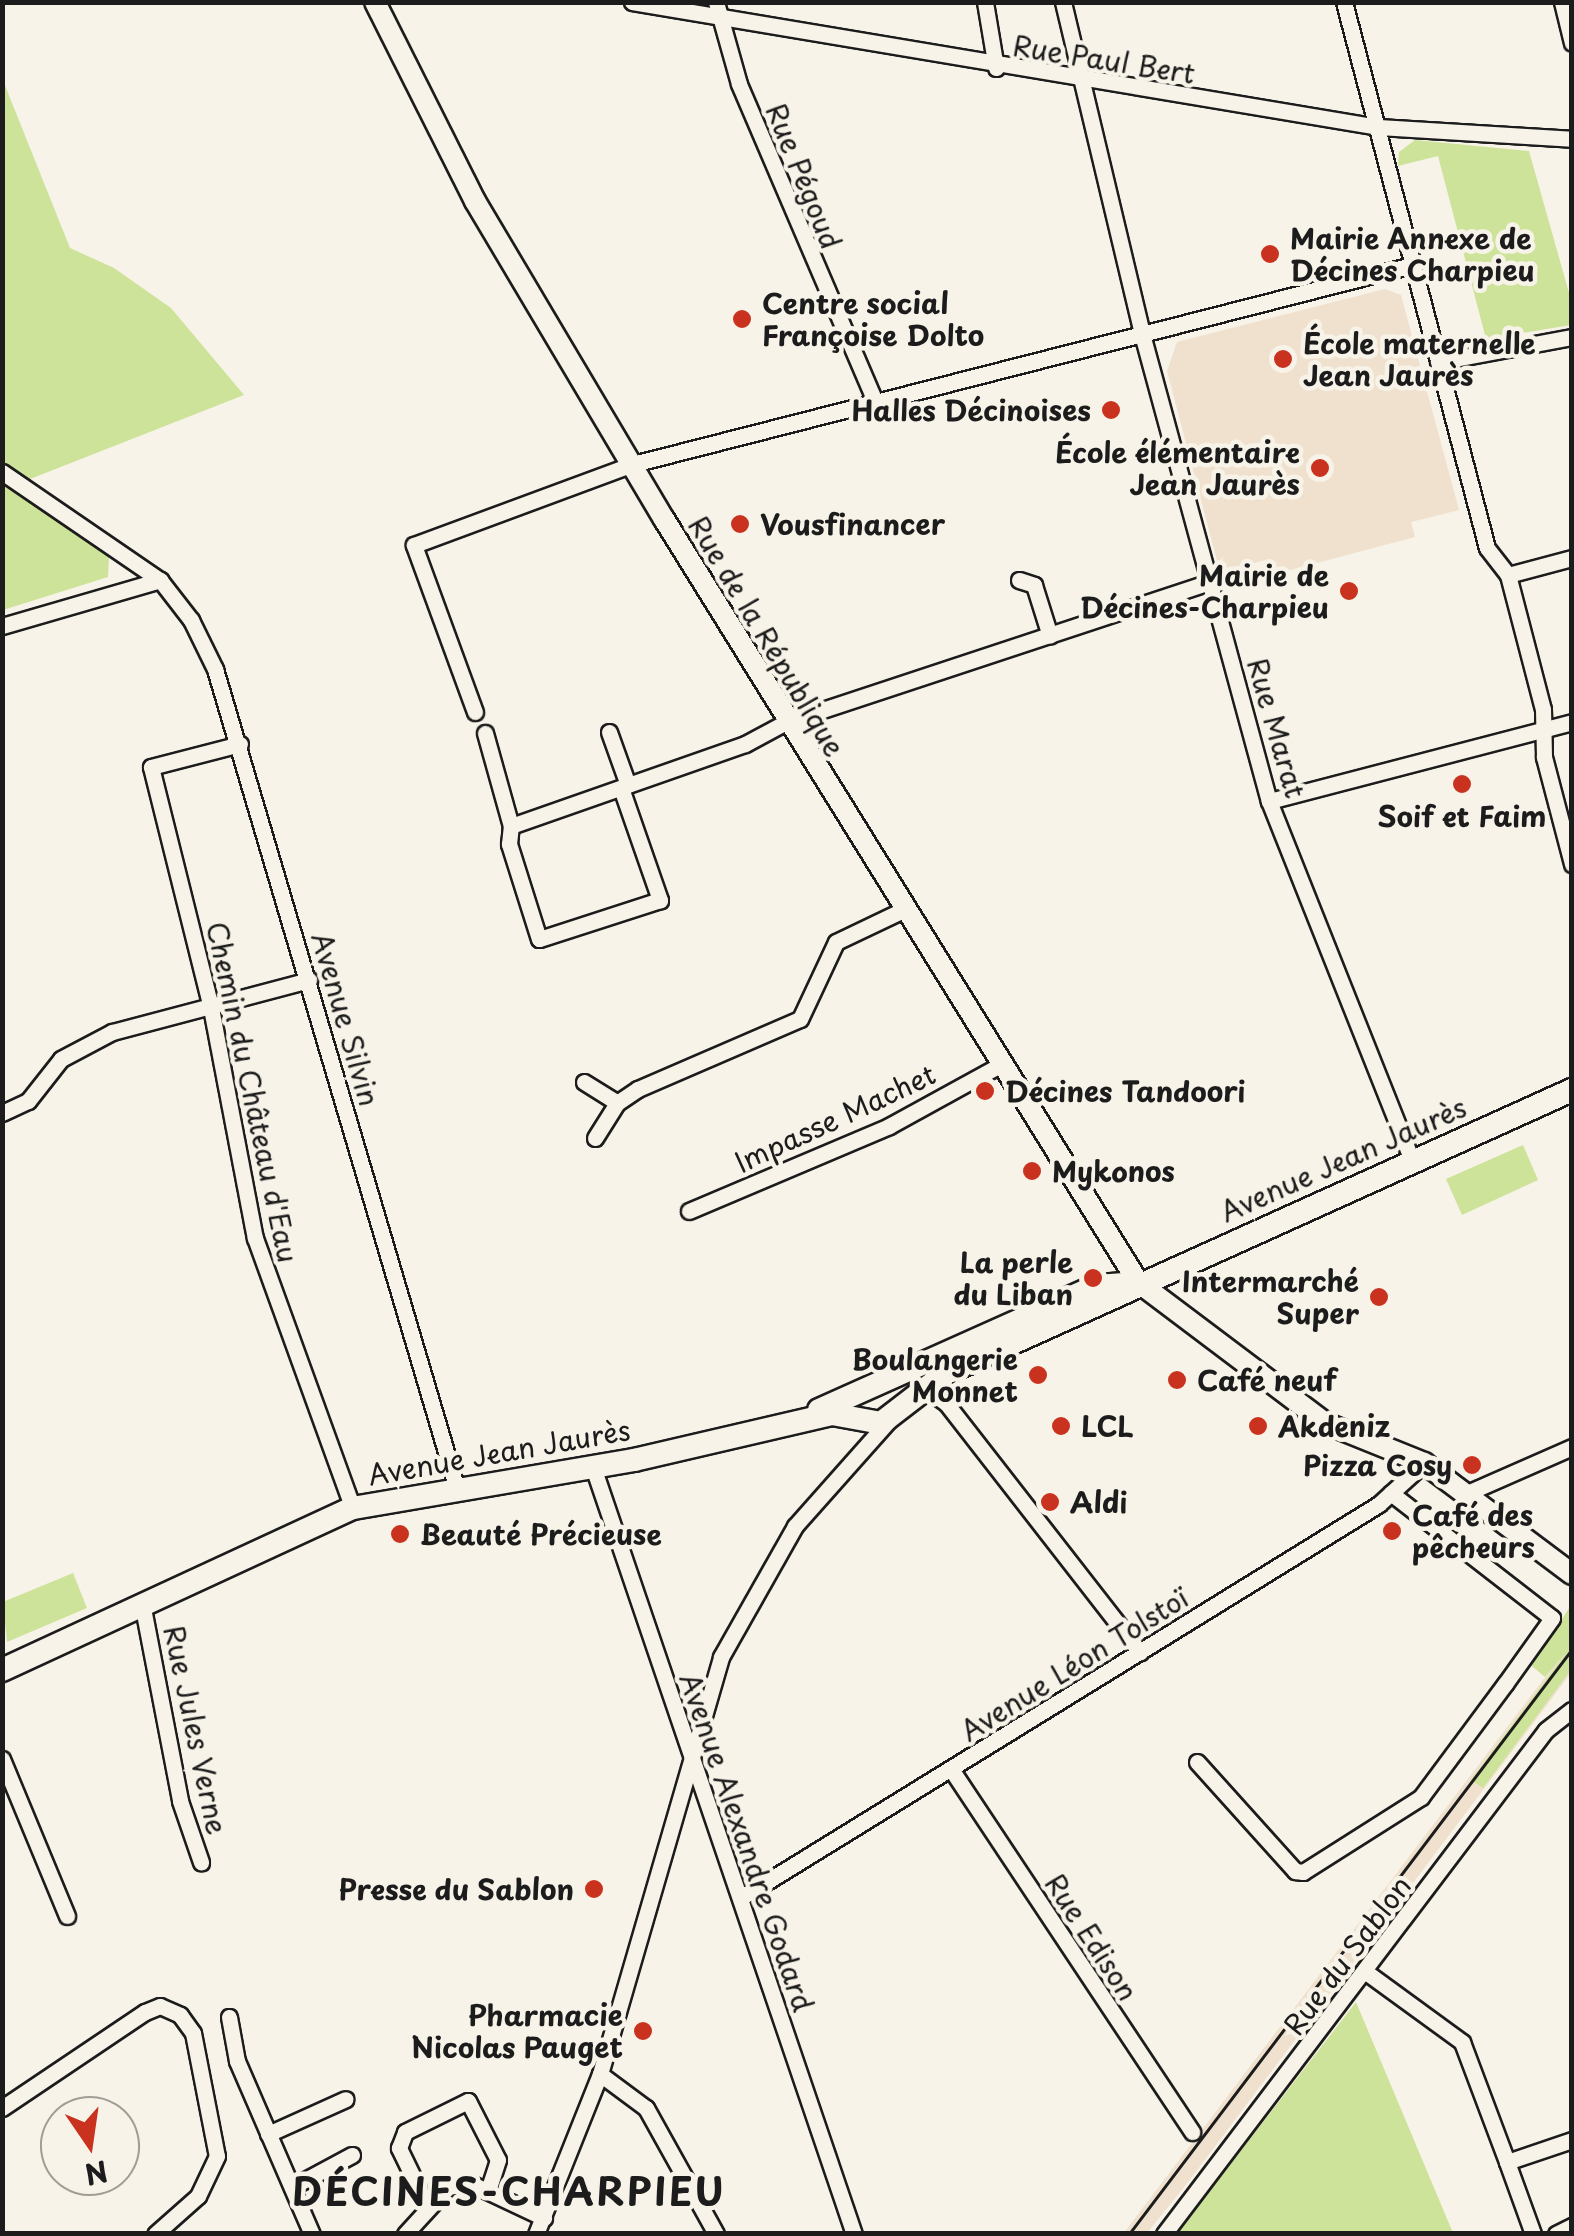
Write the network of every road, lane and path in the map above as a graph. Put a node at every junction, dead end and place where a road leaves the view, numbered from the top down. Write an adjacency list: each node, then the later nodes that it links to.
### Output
1 (375, 2): 19 (street, Rue de la République)
2 (632, 2): 8 (street, Rue Paul Bert)
3 (716, 2): 8 (street, Rue Pégoud)
4 (985, 2): 10 (street)
5 (1063, 2): 11 (street, Rue Marat)
6 (1344, 2): 12 (street)
7 (1562, 2): 9 (street)
8 (721, 21): 10 (street, Rue Paul Bert); 18 (street, Rue Pégoud)
9 (1572, 44)
10 (996, 68): 11 (street, Rue Paul Bert)
11 (1077, 79): 12 (street, Rue Paul Bert); 15 (street, Rue Marat)
12 (1378, 127): 13 (street, Rue Paul Bert); 14 (street)
13 (1572, 139)
14 (1412, 265): 15 (street); 17 (street)
15 (1142, 334): 18 (street); 25 (street, Rue Marat)
16 (1572, 337): 17 (street)
17 (1438, 362): 22 (street)
18 (875, 402): 19 (street)
19 (633, 464): 28 (street); 29 (street, Rue de la République)
20 (2, 472): 23 (street, Avenue Silvin)
21 (1572, 558): 22 (street)
22 (1508, 575): 31 (street)
23 (160, 580): 26 (street); 34 (street, Avenue Silvin)
24 (1019, 580): 27 (street)
25 (1210, 582): 27 (street); 36 (street, Rue Marat)
26 (2, 626)
27 (1050, 636): 29 (street)
28 (475, 712)
29 (786, 722): 35 (street); 39 (street, Rue de la République)
30 (1572, 722): 31 (street)
31 (1542, 729): 36 (street); 38 (street)
32 (609, 732): 35 (street)
33 (485, 733): 37 (street)
34 (240, 744): 40 (street, Avenue Silvin); 41 (street, Chemin du Château d'Eau)
35 (625, 786): 37 (street); 37 (street)
36 (1269, 801): 48 (street, Rue Marat)
37 (511, 826)
38 (1572, 864)
39 (902, 910): 42 (street, Rue de la République); 45 (street)
40 (309, 980): 41 (street); 60 (street, Avenue Silvin)
41 (211, 1008): 46 (street); 63 (street, Chemin du Château d'Eau)
42 (1000, 1065): 49 (street, Impasse Machet); 50 (street, Rue de la République)
43 (584, 1082): 45 (street)
44 (1572, 1090): 48 (main road, Avenue Jean Jaurès)
45 (617, 1103): 47 (street)
46 (2, 1113)
47 (595, 1138)
48 (1414, 1162): 50 (main road, Avenue Jean Jaurès)
49 (688, 1211)
50 (1138, 1282): 51 (main road, Avenue Jean Jaurès); 52 (main road, Avenue Jean Jaurès); 58 (street)
51 (871, 1386): 53 (main road); 55 (main road, Avenue Jean Jaurès)
52 (926, 1388): 54 (main road, Avenue Jean Jaurès); 66 (street)
53 (862, 1416): 54 (main road, Avenue Jean Jaurès); 55 (main road, Avenue Jean Jaurès); 57 (street)
54 (890, 1419): 57 (street)
55 (798, 1420): 59 (main road, Avenue Jean Jaurès)
56 (1572, 1447): 62 (street)
57 (860, 1449): 70 (street)
58 (1424, 1463): 61 (street, Avenue Léon Tolstoï); 62 (street)
59 (593, 1467): 60 (main road, Avenue Jean Jaurès); 70 (street, Avenue Alexandre Godard)
60 (456, 1486): 63 (main road, Avenue Jean Jaurès)
61 (1391, 1493): 66 (street, Avenue Léon Tolstoï); 72 (street)
62 (1468, 1494): 64 (street)
63 (353, 1508): 65 (main road, Avenue Jean Jaurès)
64 (1572, 1574)
65 (143, 1608): 67 (main road, Avenue Jean Jaurès); 74 (street, Rue Jules Verne)
66 (1140, 1652): 73 (street, Avenue Léon Tolstoï)
67 (2, 1670)
68 (1567, 1716): 69 (street); 77 (street, Rue du Sablon)
69 (1572, 1738)
70 (692, 1758): 75 (street, Avenue Alexandre Godard); 79 (street)
71 (2, 1759): 76 (street)
72 (1197, 1762)
73 (951, 1768): 75 (street, Avenue Léon Tolstoï); 82 (street, Rue Edison)
74 (201, 1862)
75 (742, 1897): 97 (street, Avenue Alexandre Godard)
76 (67, 1916)
77 (1366, 1972): 86 (street); 98 (street, Rue du Sablon)
78 (229, 2017): 83 (street)
79 (600, 2074): 90 (street); 96 (street)
80 (346, 2099): 83 (street)
81 (2, 2108): 92 (street)
82 (1192, 2132)
83 (268, 2134): 87 (street)
84 (1572, 2140): 86 (street)
85 (352, 2155): 87 (street)
86 (1507, 2162): 99 (street)
87 (292, 2187): 93 (street)
88 (488, 2190): 89 (street); 89 (street); 90 (street)
89 (428, 2208): 94 (street)
90 (544, 2218): 95 (street)
91 (1572, 2226): 100 (street)
92 (155, 2234)
93 (312, 2234)
94 (405, 2234)
95 (536, 2234)
96 (716, 2234)
97 (854, 2234)
98 (1164, 2234)
99 (1533, 2234)
100 (1556, 2234)

